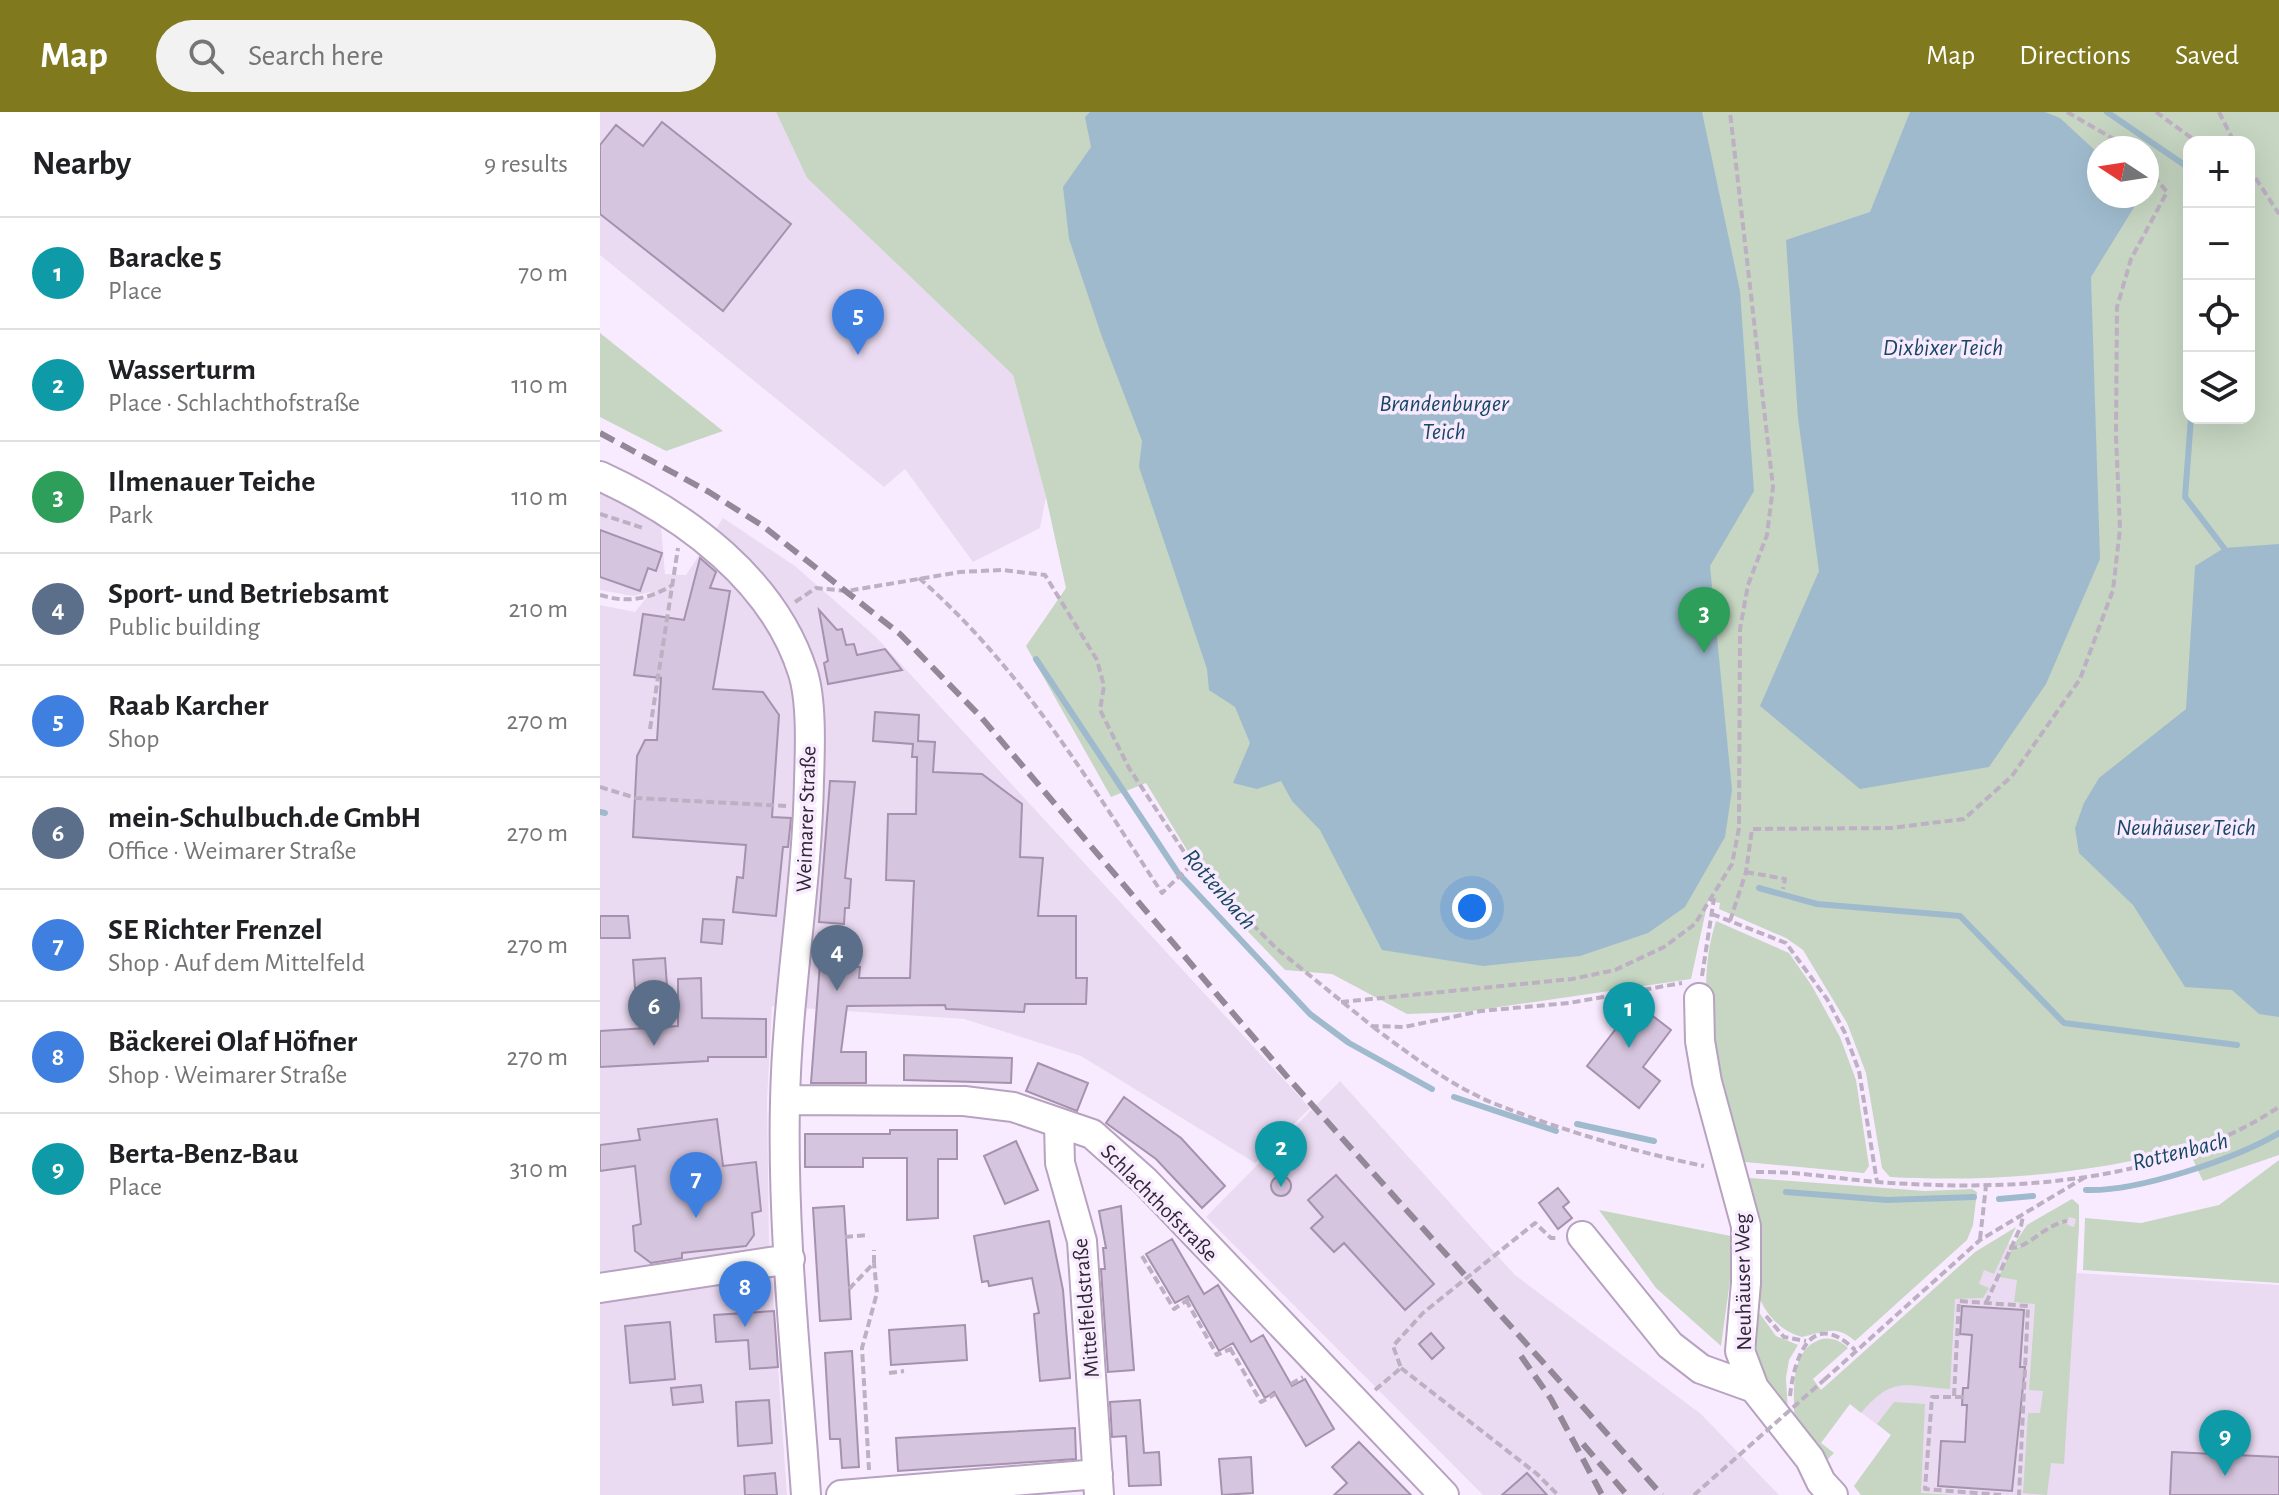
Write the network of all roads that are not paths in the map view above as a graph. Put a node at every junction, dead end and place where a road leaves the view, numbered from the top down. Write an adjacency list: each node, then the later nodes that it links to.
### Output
1 (600, 476): 3 (street, Weimarer Straße)
2 (1700, 990): 8 (street, Neuhäuser Weg)
3 (785, 1100): 4 (street, Schlachthofstraße); 6 (street, Weimarer Straße)
4 (1059, 1124): 9 (street, Mittelfeldstraße); 13 (street, Schlachthofstraße)
5 (1582, 1236): 8 (street)
6 (790, 1259): 7 (street); 11 (street, Weimarer Straße)
7 (600, 1288)
8 (1754, 1388): 10 (street, Neuhäuser Weg)
9 (1098, 1485): 12 (street)
10 (1827, 1488)
11 (806, 1495)
12 (841, 1495)
13 (1444, 1495)

